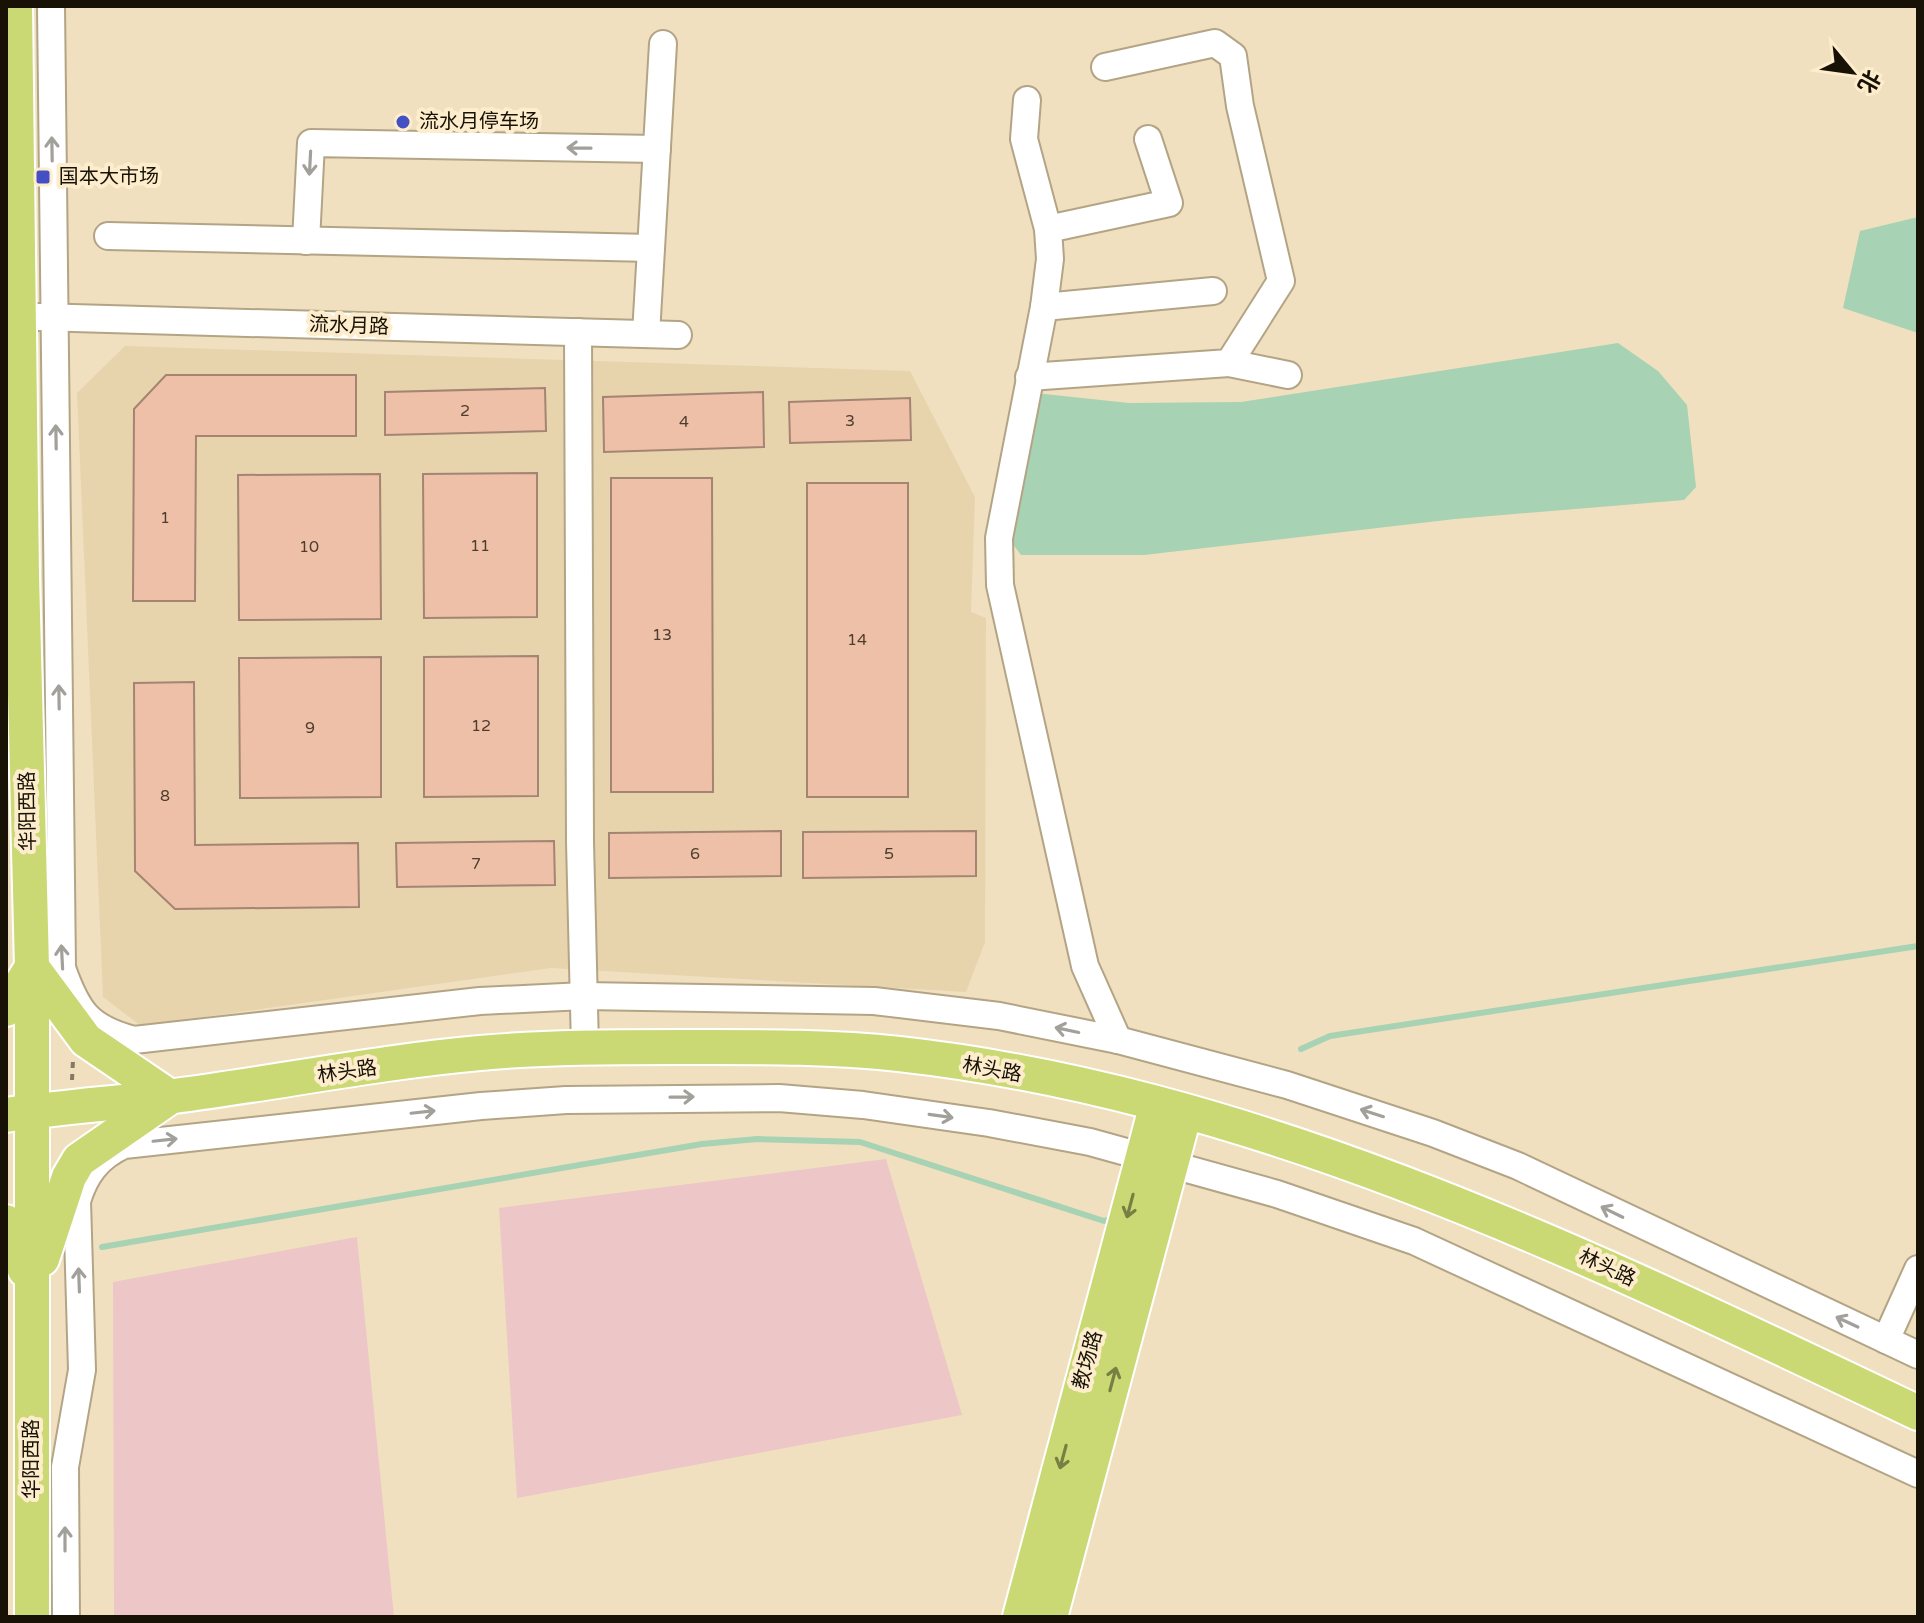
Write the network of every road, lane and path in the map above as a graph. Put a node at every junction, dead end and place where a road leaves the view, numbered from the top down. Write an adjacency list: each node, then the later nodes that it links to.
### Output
1 (15, 6): 14 (main road, 华阳西路)
2 (51, 6): 15 (street, one-way to 2)
3 (663, 44): 7 (street)
4 (1105, 67): 19 (street)
5 (1027, 100): 8 (street)
6 (1148, 139): 8 (street)
7 (657, 149): 10 (street, one-way to 10); 11 (street)
8 (1048, 229): 13 (street)
9 (108, 236): 10 (street)
10 (306, 241): 11 (street)
11 (651, 248): 17 (street)
12 (1213, 291): 13 (street)
13 (1044, 307): 21 (street)
14 (19, 317): 15 (street, 流水月路); 22 (main road, 华阳西路)
15 (54, 317): 16 (street, 流水月路); 24 (street, one-way to 15)
16 (578, 332): 17 (street, 流水月路); 24 (street)
17 (646, 334): 18 (street, 流水月路)
18 (678, 335)
19 (1229, 363): 20 (street); 21 (street)
20 (1288, 375)
21 (1029, 377): 26 (street)
22 (14, 575): 23 (main road, 华阳西路)
23 (32, 967): 25 (main road); 28 (main road); 30 (main road, 华阳西路)
24 (584, 996): 26 (street, one-way to 24); 27 (street)
25 (6, 1009)
26 (1118, 1040): 35 (street, one-way to 26)
27 (585, 1048): 28 (main road, 林头路); 29 (main road, 林头路)
28 (170, 1097): 30 (main road, 林头路); 34 (main road)
29 (1171, 1108): 31 (main road, 教场路); 37 (main road, 林头路)
30 (19, 1113): 34 (main road, 华阳西路)
31 (1157, 1160): 38 (street); 40 (street, one-way to 31); 41 (main road, 教场路, one-way to 41); 42 (main road, 教场路, one-way to 31)
32 (6, 1222): 34 (main road)
33 (1916, 1277): 35 (street)
34 (32, 1289): 39 (main road, 华阳西路)
35 (1886, 1340): 36 (street)
36 (1918, 1355)
37 (1918, 1413)
38 (1918, 1474)
39 (32, 1617)
40 (66, 1617)
41 (1020, 1617)
42 (1050, 1617)

